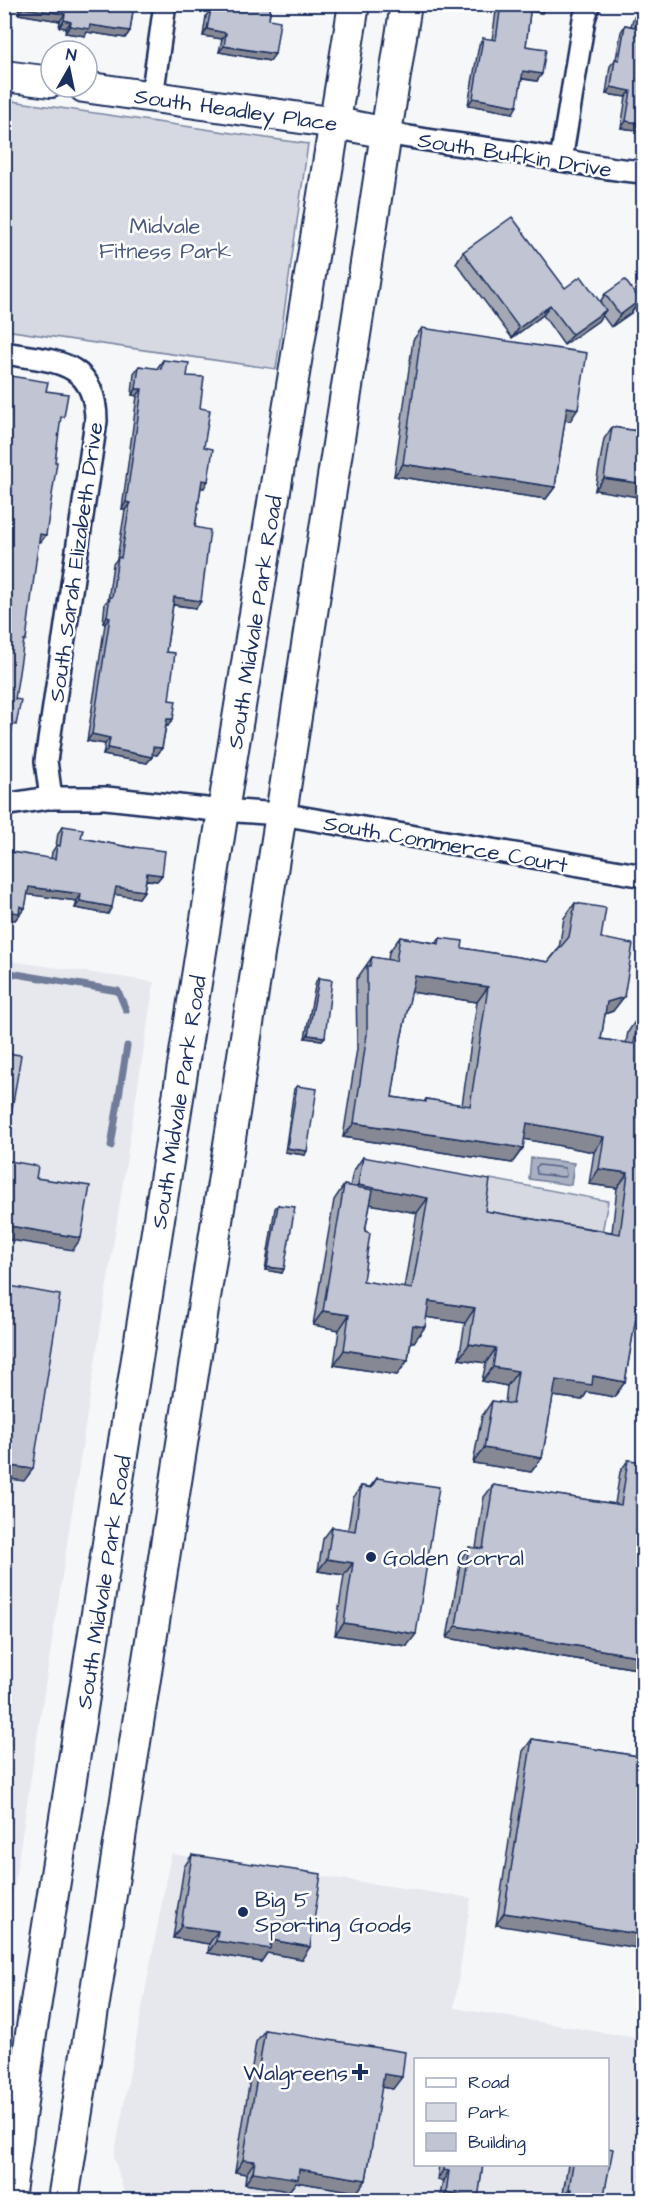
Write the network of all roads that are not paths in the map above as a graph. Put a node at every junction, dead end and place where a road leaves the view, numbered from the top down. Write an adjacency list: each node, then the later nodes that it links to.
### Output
1 (165, 4): 8 (street)
2 (354, 4): 9 (main road, South Midvale Park Road)
3 (405, 4): 10 (main road)
4 (589, 4): 11 (street)
5 (4, 76): 6 (main road)
6 (39, 80)
7 (99, 89): 8 (main road, South Headley Place)
8 (152, 97): 9 (main road, South Headley Place)
9 (336, 123): 10 (main road, South Headley Place); 16 (main road, South Midvale Park Road)
10 (387, 133): 11 (street, South Bufkin Drive); 17 (main road)
11 (561, 160): 12 (street, South Bufkin Drive)
12 (644, 172)
13 (4, 353): 14 (street, South Sarah Elizabeth Drive)
14 (51, 798): 15 (street, South Commerce Court); 16 (street, South Commerce Court)
15 (4, 805)
16 (236, 812): 17 (street, South Commerce Court); 19 (main road, South Midvale Park Road)
17 (281, 814): 18 (street, South Commerce Court); 20 (main road)
18 (644, 876)
19 (9, 2200)
20 (63, 2200)

